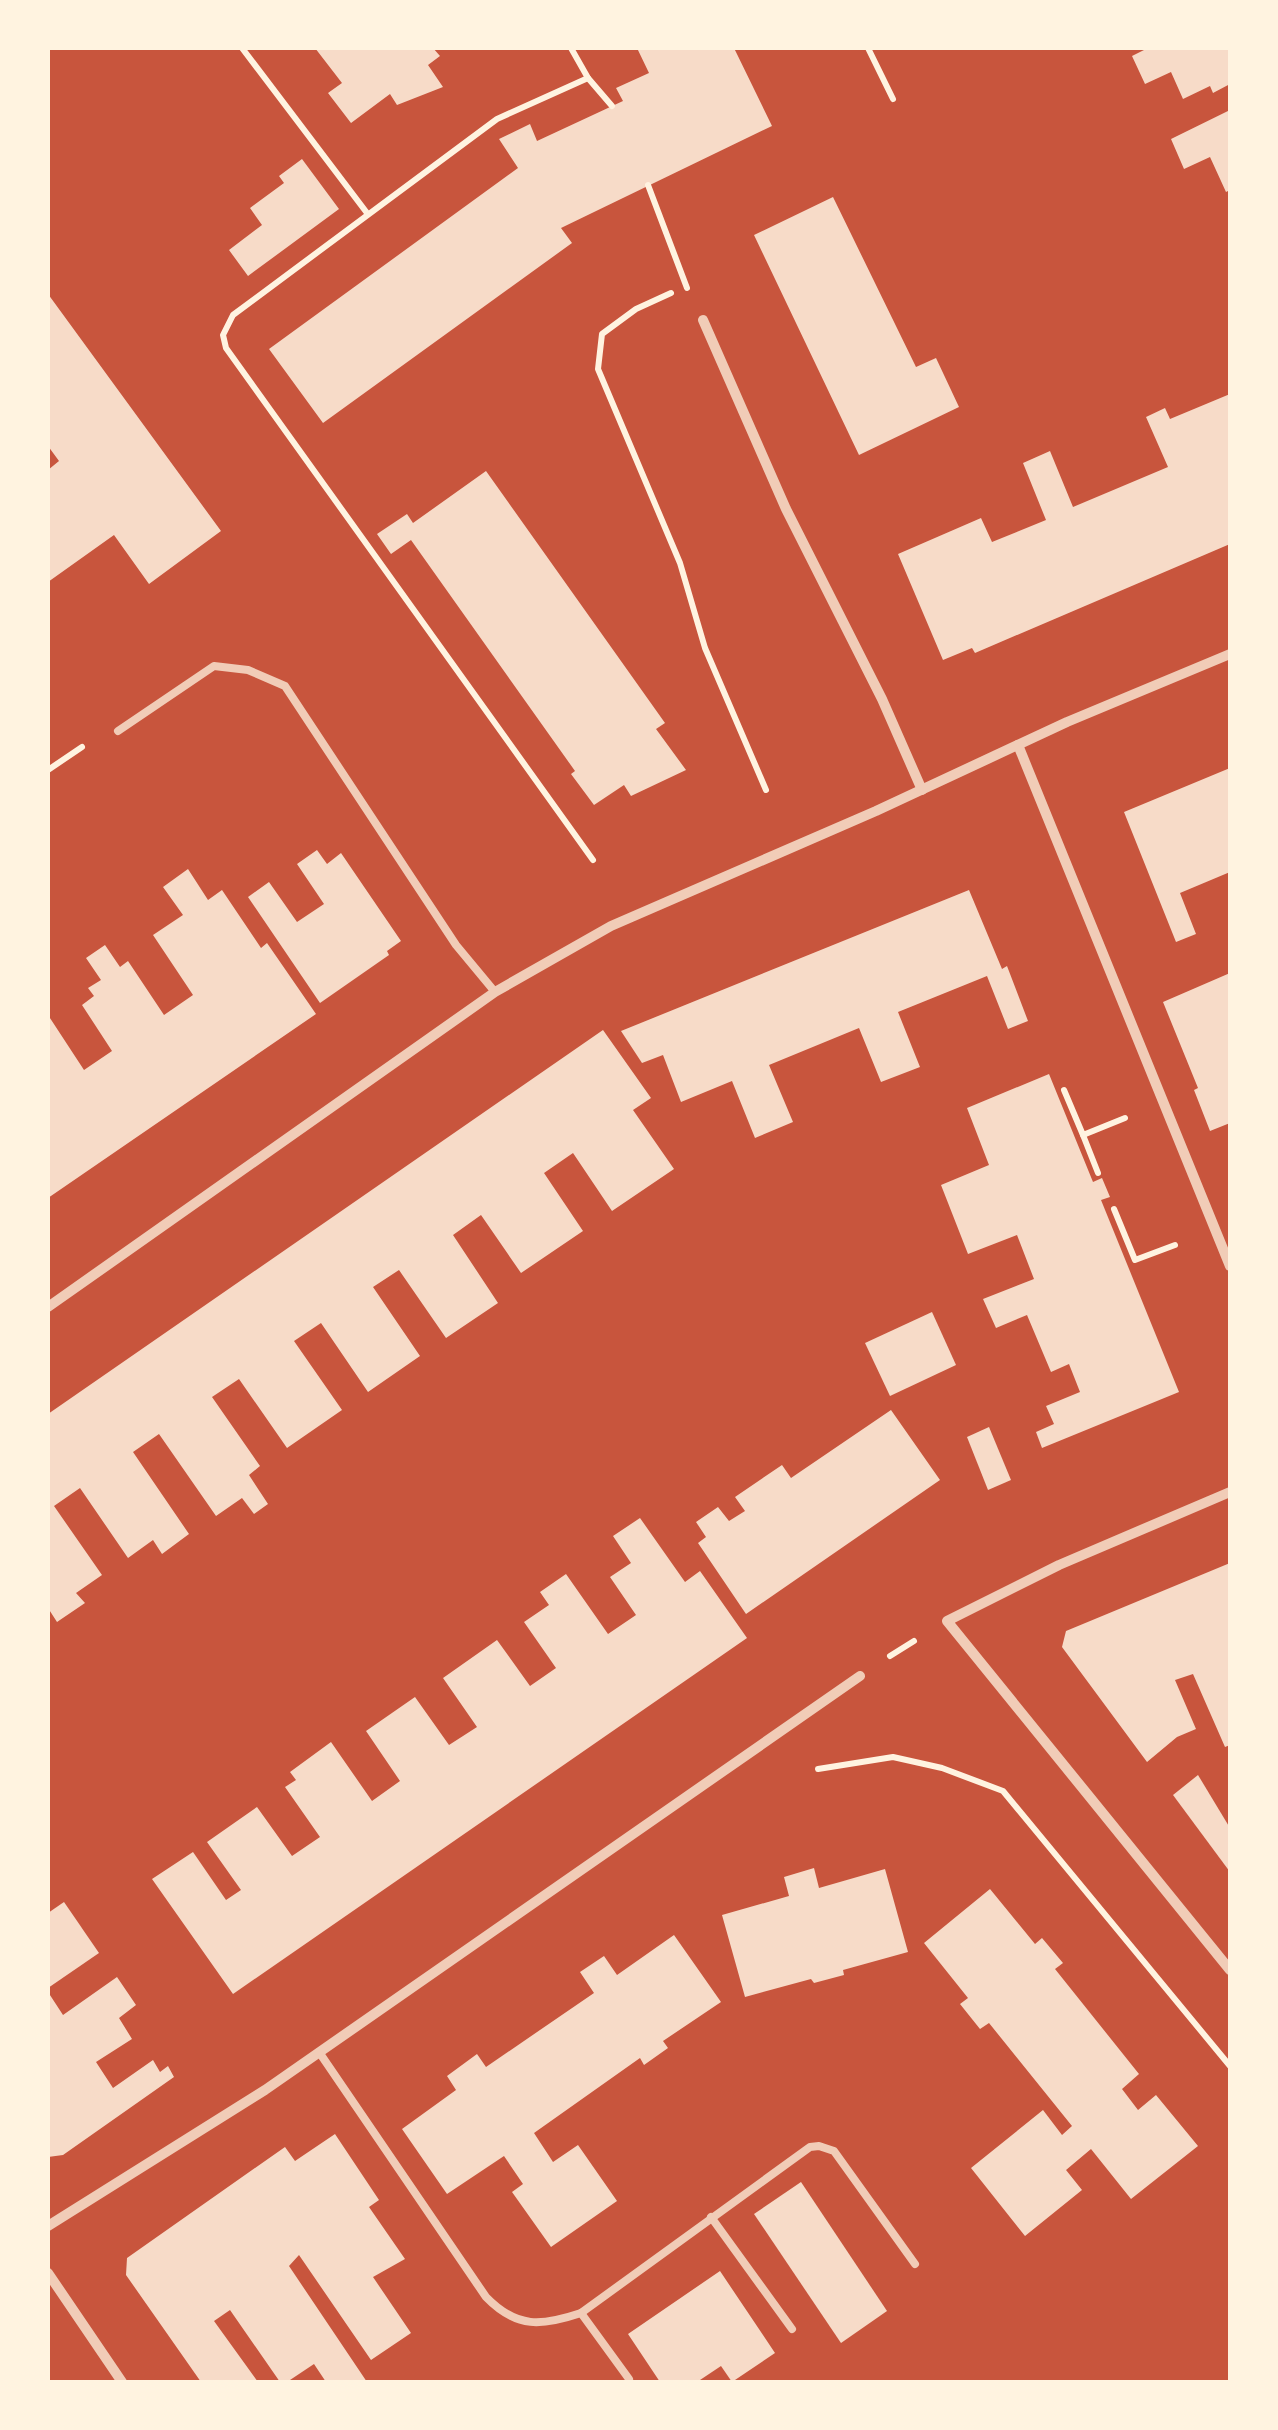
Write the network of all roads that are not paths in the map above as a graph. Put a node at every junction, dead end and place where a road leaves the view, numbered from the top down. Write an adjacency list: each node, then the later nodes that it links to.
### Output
1 (703, 320): 5 (street)
2 (1230, 654): 4 (street)
3 (118, 731): 6 (lane)
4 (1018, 745): 5 (street); 7 (street)
5 (922, 790): 6 (street)
6 (495, 992): 8 (street)
7 (1230, 1266)
8 (48, 1307)
9 (1230, 1492): 11 (street)
10 (860, 1676): 12 (street)
11 (1230, 1970)
12 (319, 2052): 14 (street); 17 (lane)
13 (711, 2217): 15 (lane); 17 (lane); 18 (lane)
14 (48, 2226)
15 (914, 2264)
16 (48, 2273): 20 (street)
17 (581, 2313): 19 (lane)
18 (792, 2329)
19 (629, 2379)
20 (122, 2382)

